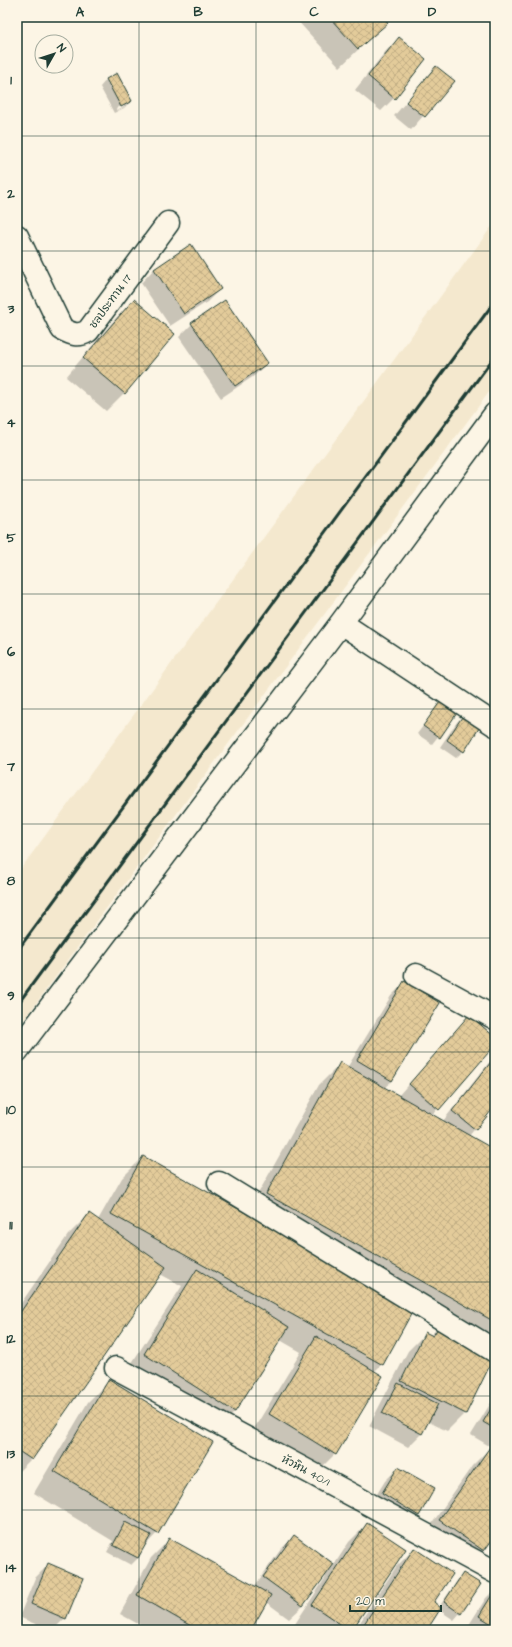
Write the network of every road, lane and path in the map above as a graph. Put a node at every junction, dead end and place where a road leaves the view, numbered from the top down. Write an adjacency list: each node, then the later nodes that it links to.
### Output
1 (168, 222): 2 (street, ชลประทาน 17)
2 (17, 236)
3 (495, 414): 4 (street)
4 (341, 623): 5 (street); 8 (street)
5 (495, 726)
6 (416, 975): 7 (street)
7 (495, 1018)
8 (17, 1051)
9 (219, 1183): 10 (street)
10 (495, 1350)
11 (116, 1368): 12 (street, หัวหิน 40/1)
12 (495, 1572)

